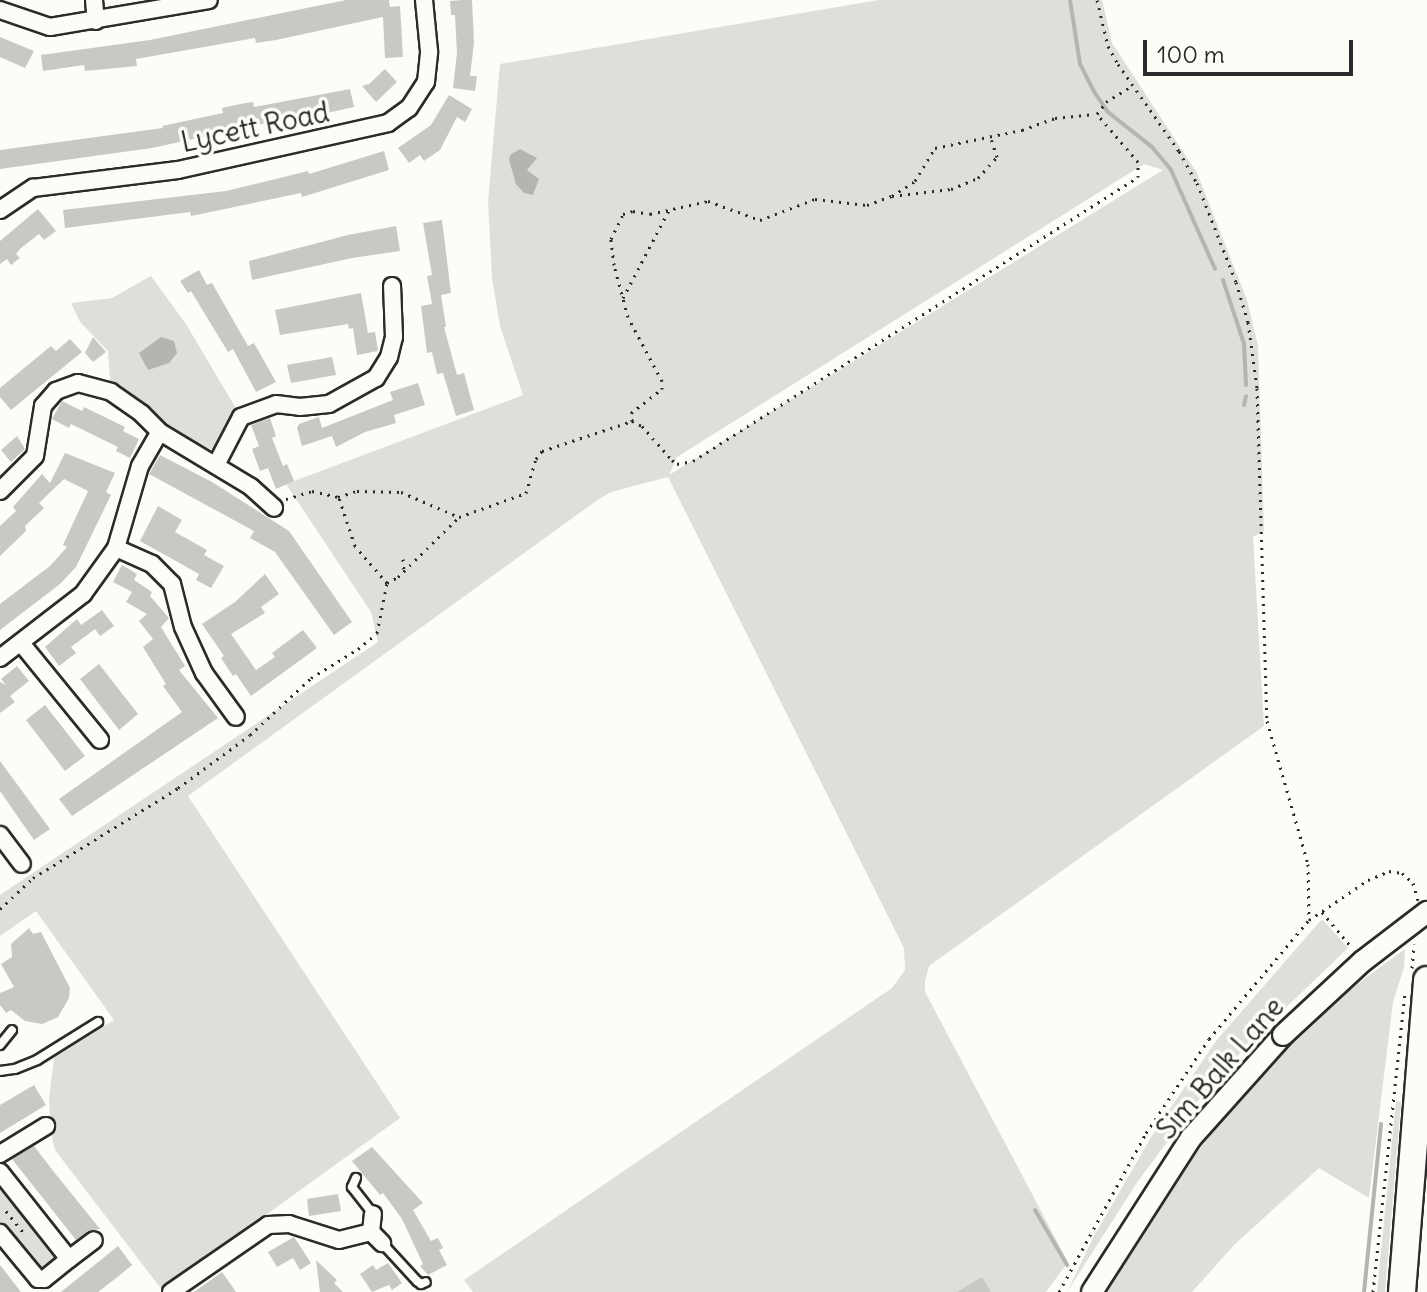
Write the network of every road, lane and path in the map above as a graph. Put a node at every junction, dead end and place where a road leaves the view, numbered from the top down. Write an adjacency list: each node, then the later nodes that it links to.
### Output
1 (94, 0): 6 (street)
2 (209, 0): 6 (street)
3 (424, 0): 11 (street, Lycett Road)
4 (1097, 0): 7 (path)
5 (0, 10): 6 (street)
6 (96, 21)
7 (1132, 86): 8 (path); 33 (path)
8 (1097, 114): 9 (path); 15 (path)
9 (990, 135): 10 (path); 10 (path)
10 (892, 196): 12 (path)
11 (2, 205)
12 (669, 210): 14 (path); 14 (path)
13 (392, 286): 17 (street)
14 (623, 298): 15 (path)
15 (632, 421): 20 (path)
16 (160, 432): 17 (street); 18 (street); 21 (street)
17 (216, 465): 19 (street)
18 (0, 491)
19 (274, 508): 20 (path)
20 (459, 517): 23 (path)
21 (116, 548): 25 (street); 27 (street)
22 (403, 559): 23 (path)
23 (404, 570): 24 (path)
24 (387, 583)
25 (21, 643): 26 (street); 28 (street)
26 (0, 658)
27 (236, 717)
28 (100, 740)
29 (0, 835): 30 (street)
30 (22, 864)
31 (1322, 912): 32 (path); 33 (path); 35 (path)
32 (1422, 913): 56 (street, Sim Balk Lane, bridge)
33 (1309, 920): 55 (path)
34 (1414, 941): 36 (path)
35 (1354, 949)
36 (1416, 977): 57 (path); 58 (highway)
37 (98, 1022): 40 (lane)
38 (12, 1030): 39 (lane)
39 (0, 1045)
40 (0, 1071)
41 (46, 1126): 42 (street)
42 (0, 1154)
43 (0, 1172): 52 (street)
44 (356, 1178): 46 (lane)
45 (6, 1211): 47 (path)
46 (373, 1214): 50 (street)
47 (15, 1222): 48 (path); 49 (path)
48 (2, 1231): 52 (street)
49 (23, 1232)
50 (376, 1238): 53 (lane); 54 (street)
51 (94, 1240): 52 (street)
52 (69, 1259)
53 (426, 1282)
54 (171, 1292)
55 (1059, 1292)
56 (1092, 1292)
57 (1373, 1292)
58 (1402, 1292)

